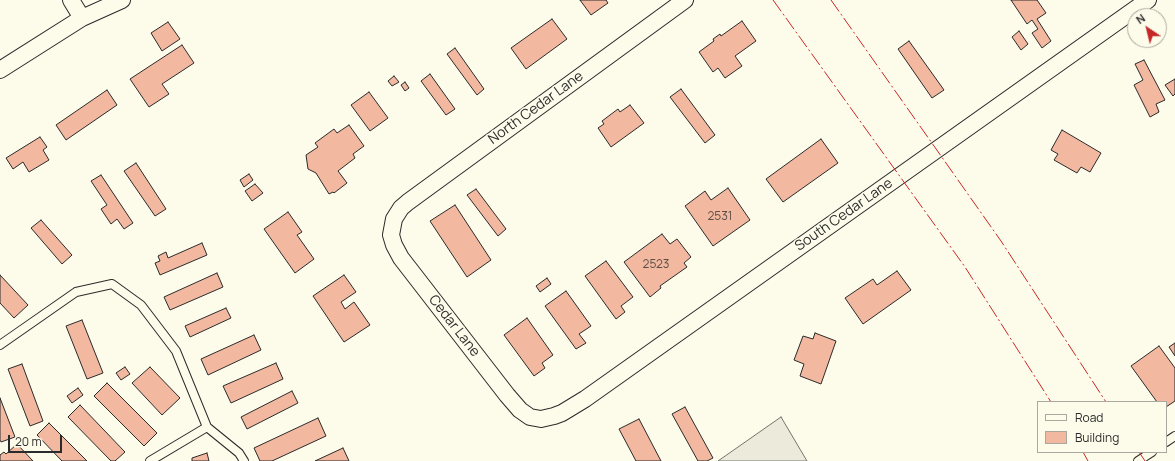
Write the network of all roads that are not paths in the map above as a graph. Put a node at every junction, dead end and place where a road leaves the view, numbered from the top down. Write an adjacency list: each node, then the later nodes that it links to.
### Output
1 (71, 0): 5 (street)
2 (122, 0): 5 (street)
3 (685, 0): 7 (street, North Cedar Lane)
4 (1148, 0): 9 (street, South Cedar Lane)
5 (82, 18): 6 (street)
6 (0, 70)
7 (393, 222): 9 (street, Cedar Lane)
8 (0, 345): 10 (lane)
9 (536, 418)
10 (207, 427): 12 (lane); 13 (lane)
11 (1150, 453): 14 (lane)
12 (150, 461)
13 (244, 461)
14 (1138, 461)

